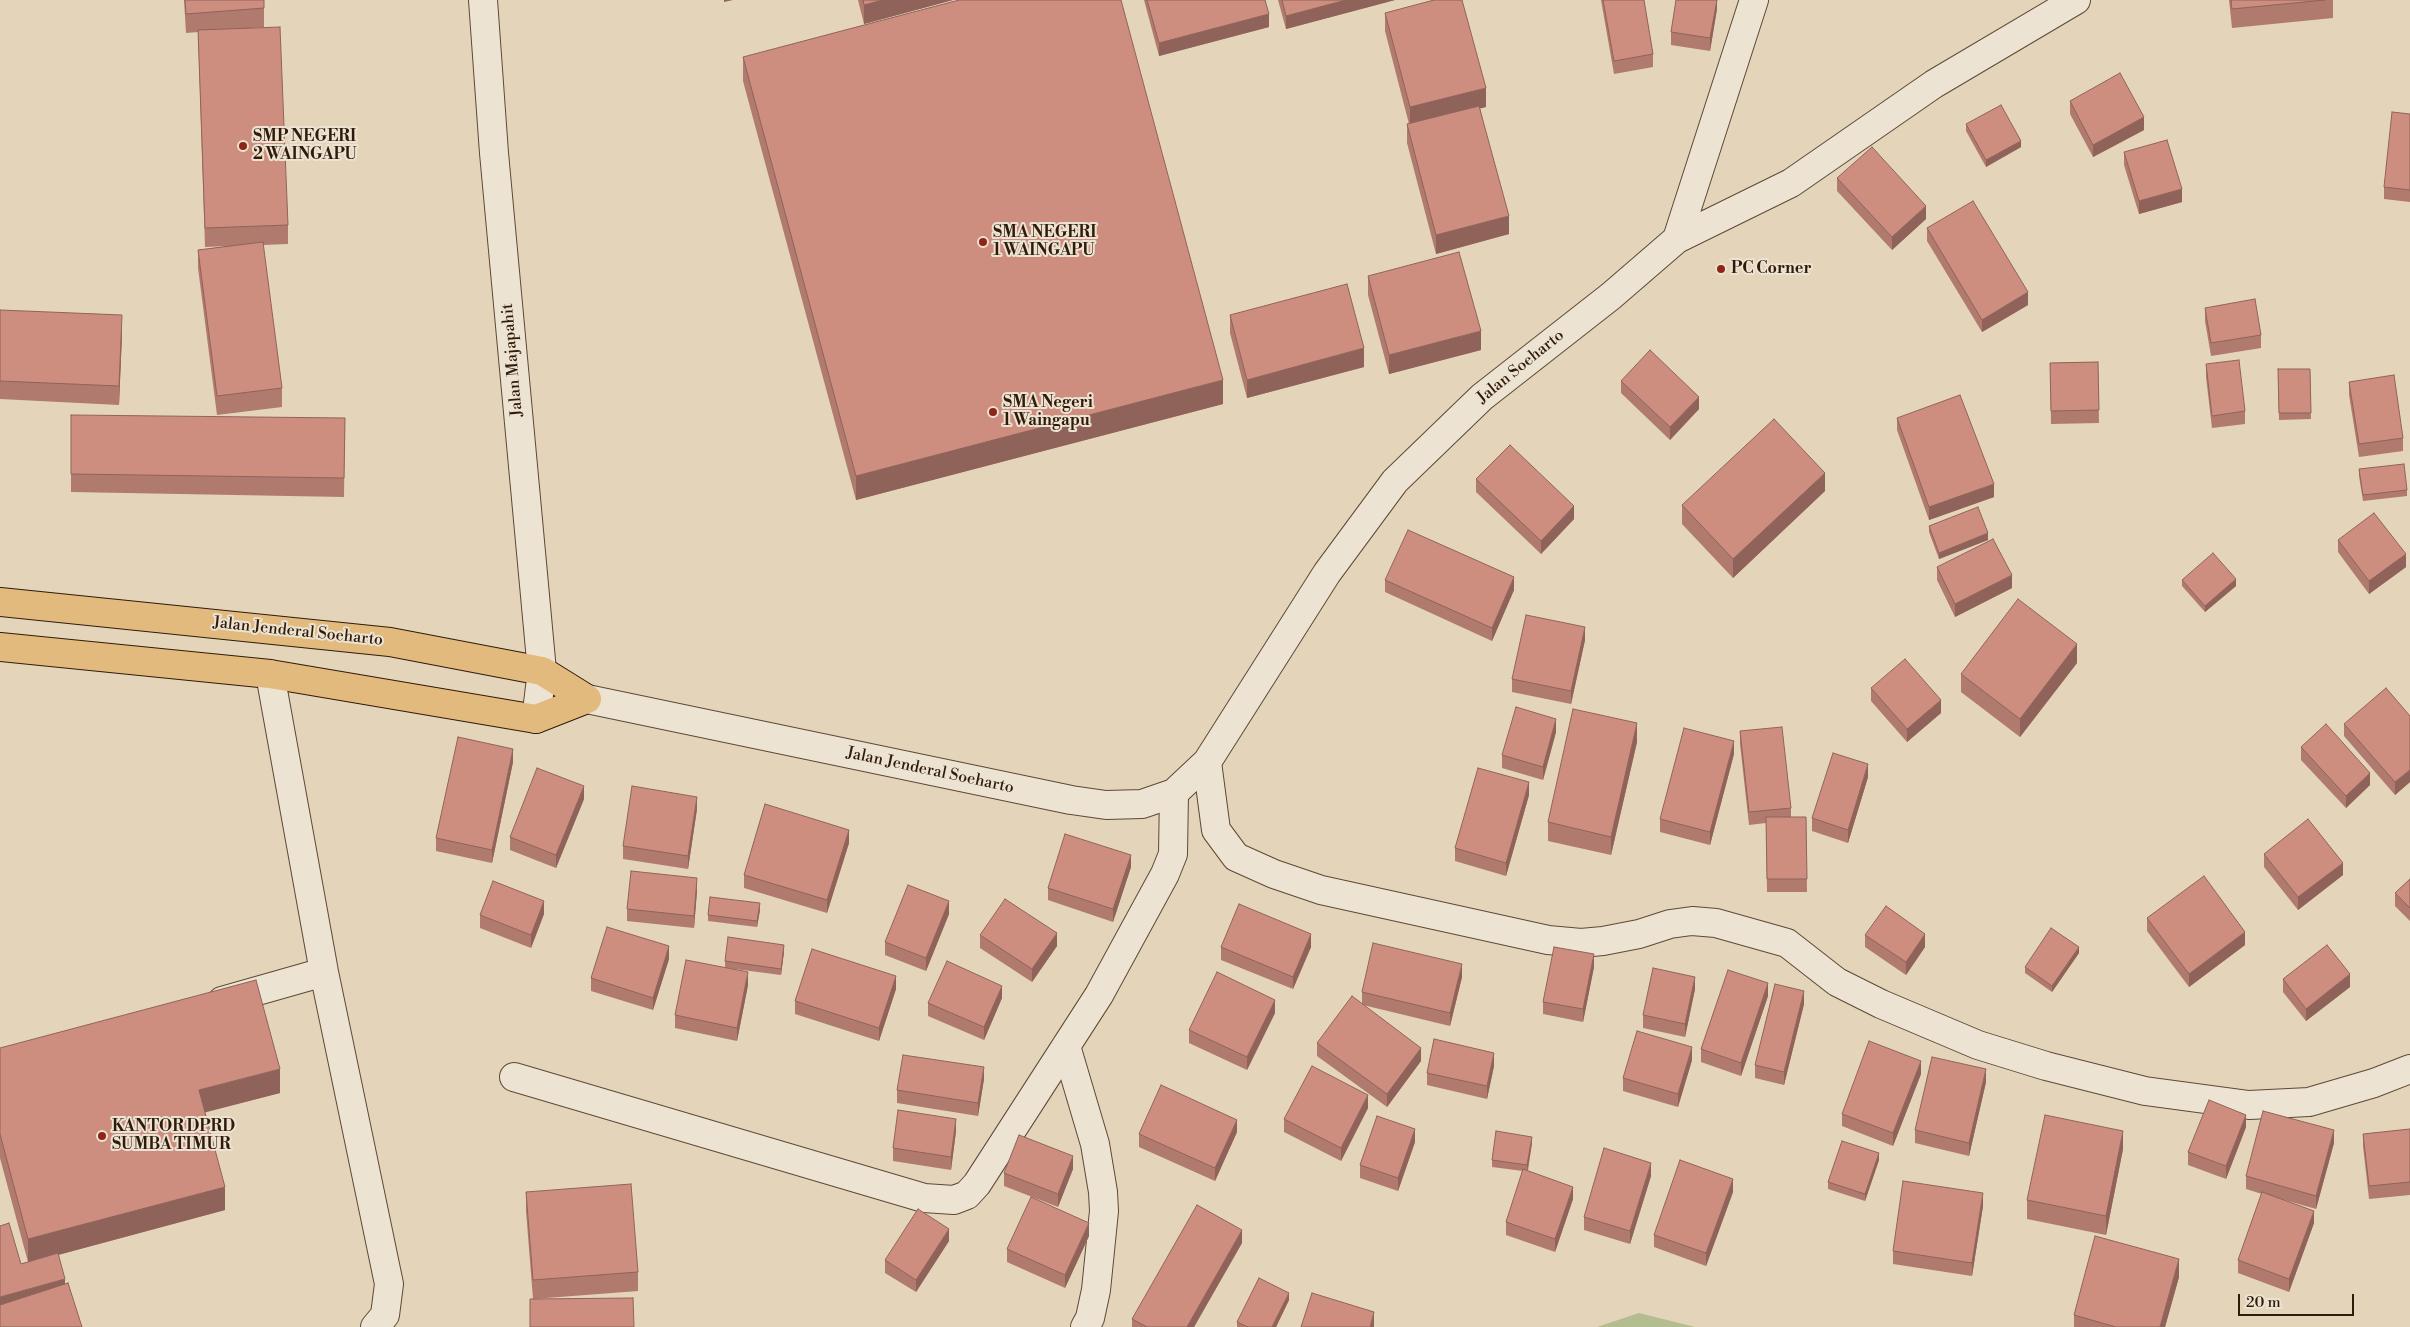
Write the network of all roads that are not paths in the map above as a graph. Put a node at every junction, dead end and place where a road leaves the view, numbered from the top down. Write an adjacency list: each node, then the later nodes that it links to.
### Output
1 (483, 0): 7 (street, Jalan Majapahit)
2 (1754, 0): 4 (street)
3 (2076, 0): 4 (street, Jalan Soeharto)
4 (1678, 239): 10 (street, Jalan Soeharto)
5 (0, 602): 7 (main road, Jalan Jenderal Soeharto)
6 (0, 647): 8 (main road)
7 (542, 671): 9 (main road, Jalan Jenderal Soeharto); 11 (street, Jalan Majapahit)
8 (270, 674): 11 (main road); 14 (street)
9 (587, 699): 11 (main road); 13 (street, Jalan Jenderal Soeharto)
10 (1238, 716): 12 (street, Jalan Jenderal Soeharto)
11 (536, 719)
12 (1207, 762): 13 (street, Jalan Jenderal Soeharto); 17 (street)
13 (1174, 793): 16 (street)
14 (324, 972): 15 (street); 19 (street)
15 (203, 1006)
16 (1066, 1046): 18 (street); 20 (street)
17 (2410, 1069)
18 (514, 1077)
19 (376, 1327)
20 (1086, 1327)

